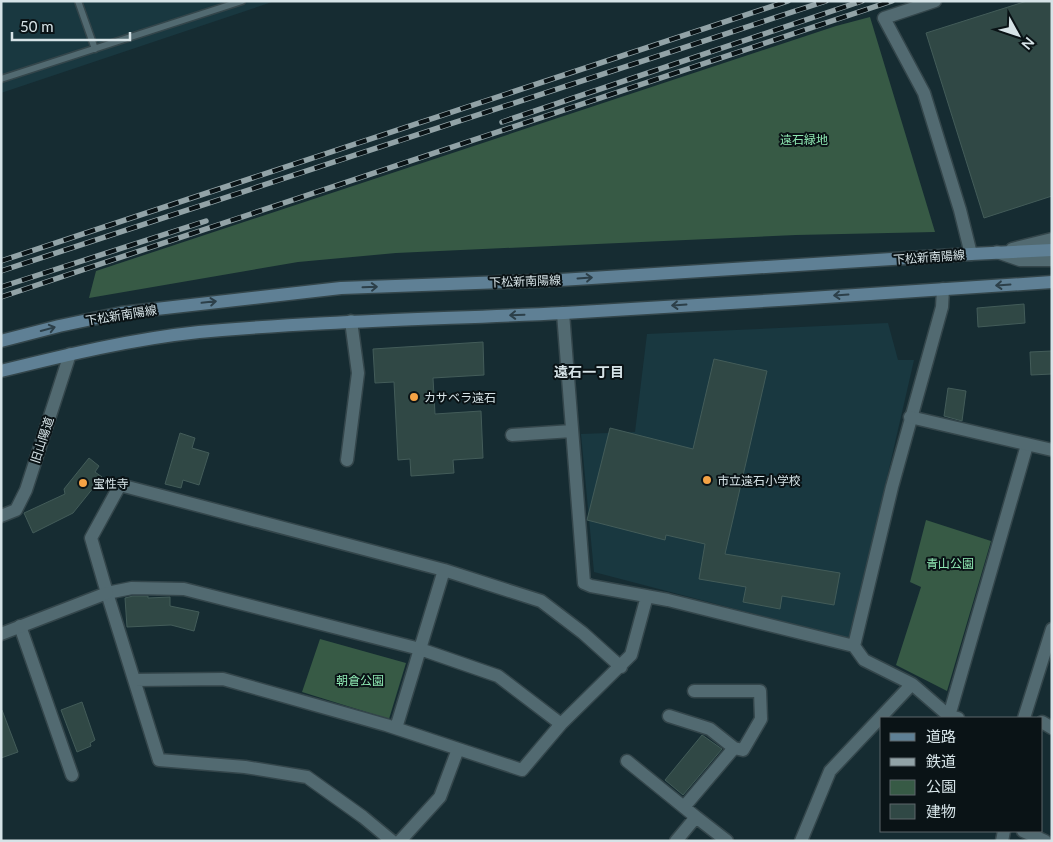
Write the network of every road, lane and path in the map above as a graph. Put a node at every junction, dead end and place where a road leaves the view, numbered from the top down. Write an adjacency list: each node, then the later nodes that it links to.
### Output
1 (78, 1): 4 (lane)
2 (242, 1): 4 (lane)
3 (935, 1): 9 (street)
4 (95, 49): 5 (lane)
5 (1, 79)
6 (1052, 239): 8 (street)
7 (1052, 250): 8 (main road, 下松新南陽線)
8 (997, 252): 9 (main road, 下松新南陽線); 10 (street)
9 (971, 254): 15 (main road, 下松新南陽線, one-way to 9)
10 (1052, 260)
11 (1052, 282): 12 (main road, one-way to 12)
12 (942, 289): 13 (main road, one-way to 13); 18 (street)
13 (564, 313): 14 (main road, one-way to 14); 19 (street)
14 (351, 321): 16 (main road); 23 (street)
15 (1, 341)
16 (70, 354): 17 (main road); 24 (street, 旧山陽道)
17 (1, 372)
18 (910, 417): 21 (street); 31 (street)
19 (572, 430): 20 (street); 27 (street)
20 (512, 435)
21 (1027, 445): 22 (street); 40 (street)
22 (1052, 450)
23 (347, 460)
24 (1, 516)
25 (444, 570): 26 (street); 32 (street); 33 (street)
26 (107, 593): 28 (street); 32 (street); 34 (street)
27 (647, 596): 31 (street); 33 (street)
28 (20, 626): 30 (street); 47 (street)
29 (1052, 629): 38 (street)
30 (1, 634)
31 (854, 646): 35 (street)
32 (420, 649): 42 (street); 43 (street)
33 (620, 666): 42 (street)
34 (134, 680): 43 (street); 51 (street)
35 (912, 684): 39 (street); 40 (street)
36 (694, 691): 44 (street)
37 (668, 716): 44 (street)
38 (1029, 716)
39 (881, 717)
40 (954, 717)
41 (880, 718): 55 (street)
42 (561, 724): 45 (street)
43 (396, 728): 45 (street)
44 (734, 748): 48 (street)
45 (458, 749): 52 (street)
46 (627, 761): 48 (street)
47 (72, 775)
48 (684, 807): 49 (street)
49 (696, 817): 53 (street); 54 (street)
50 (1025, 832): 56 (street)
51 (392, 841)
52 (400, 841)
53 (676, 841)
54 (727, 841)
55 (801, 841)
56 (1045, 841)

